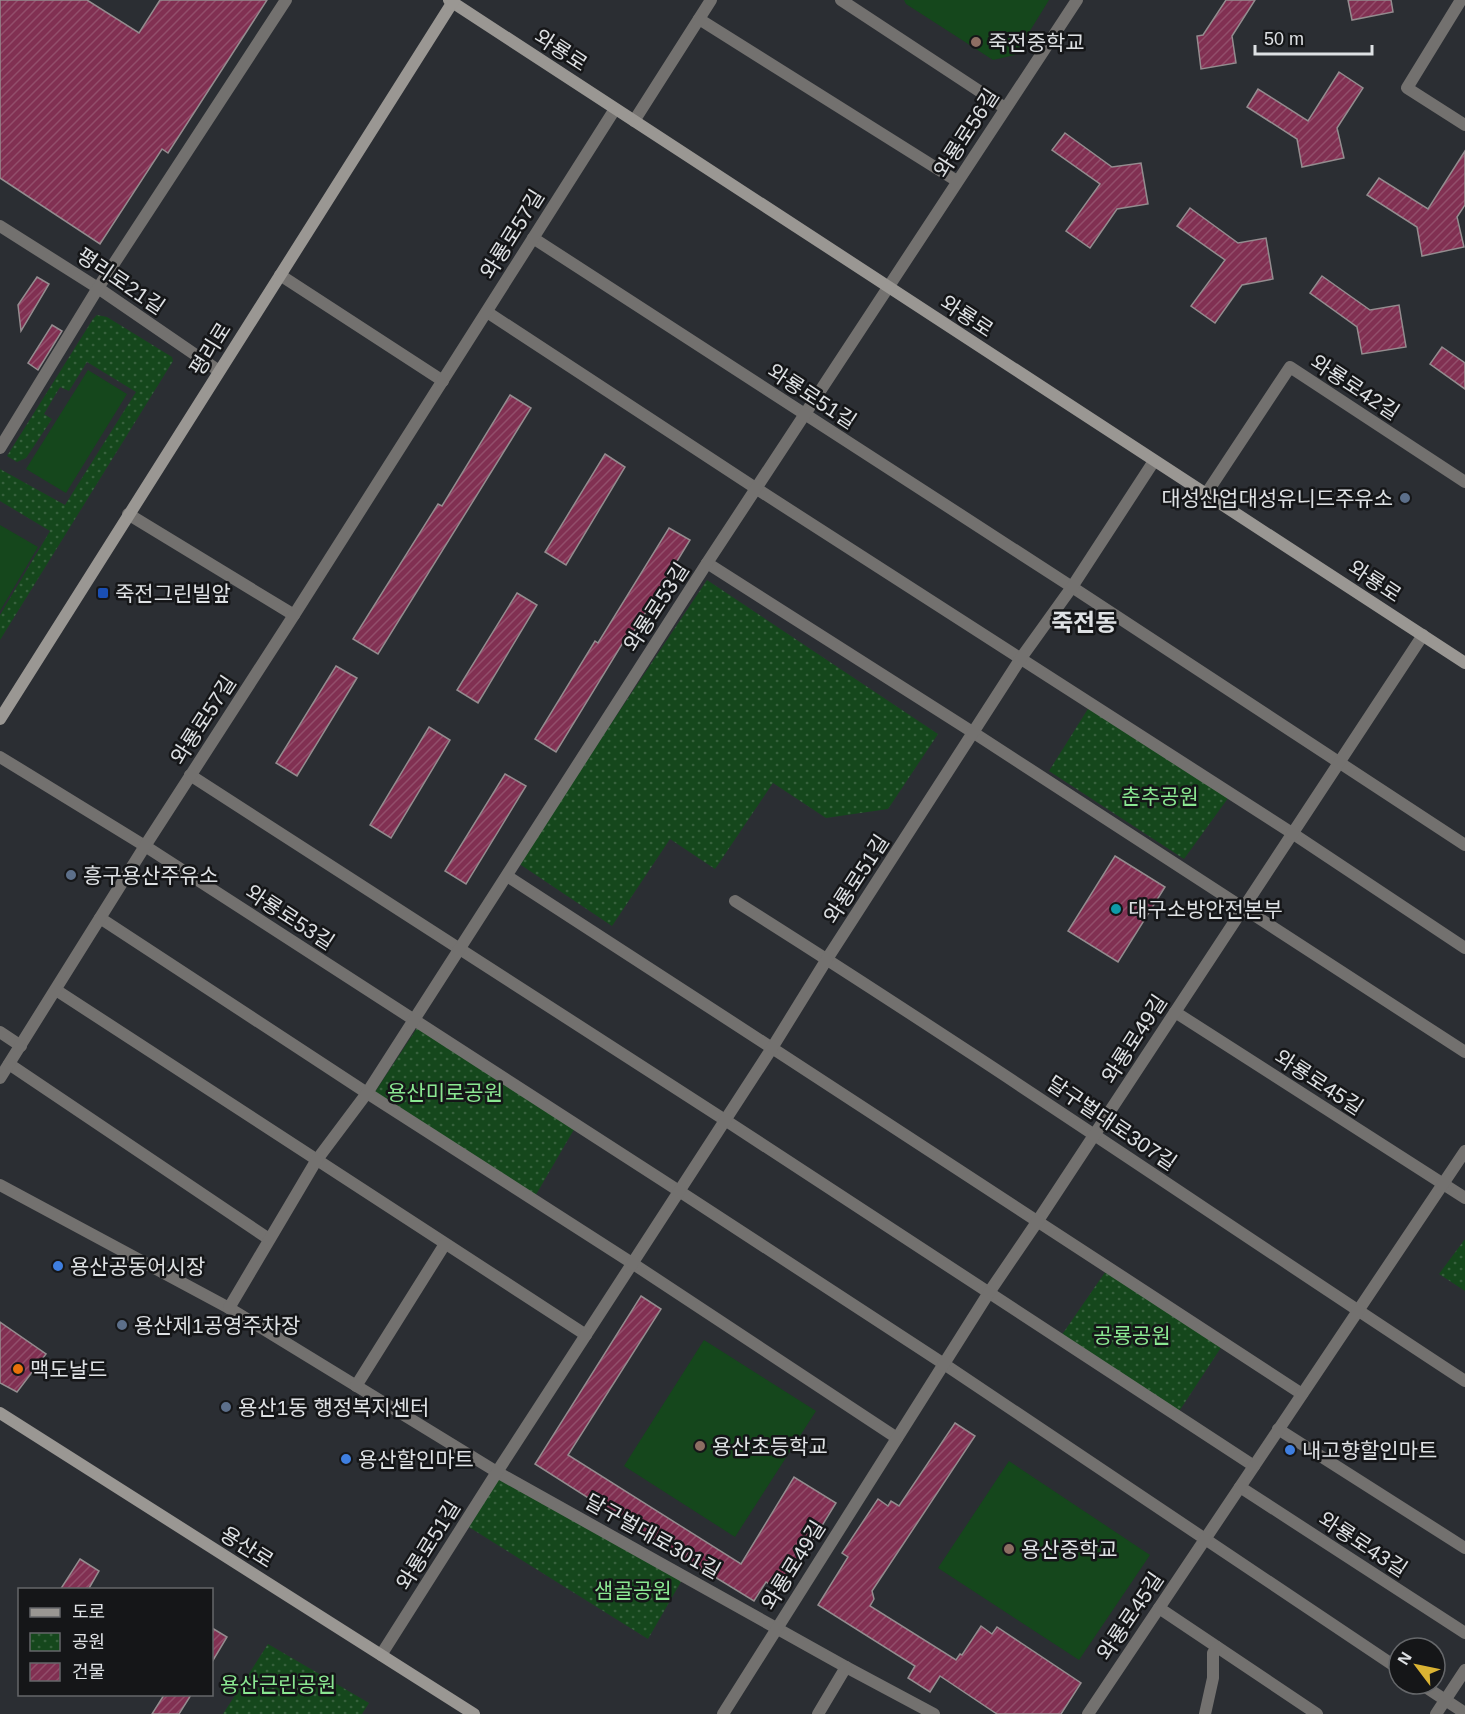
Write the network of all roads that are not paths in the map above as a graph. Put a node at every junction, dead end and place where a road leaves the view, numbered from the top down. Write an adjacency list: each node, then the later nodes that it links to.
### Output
1 (286, 0): 17 (street)
2 (711, 0): 7 (street)
3 (841, 0): 8 (street)
4 (1077, 0): 8 (street, 와룡로56길)
5 (1461, 0): 11 (street)
6 (452, 1): 9 (main road, 와룡로); 15 (main road, 평리로)
7 (699, 19): 10 (street); 12 (street)
8 (1005, 108): 12 (street, 와룡로56길)
9 (615, 109): 10 (main road, 와룡로); 14 (street, 와룡로57길)
10 (633, 121): 16 (main road, 와룡로)
11 (1465, 125)
12 (957, 181): 16 (street, 와룡로56길)
13 (0, 226): 17 (street, 평리로21길)
14 (533, 238): 18 (street, 와룡로57길); 21 (street, 와룡로51길)
15 (280, 275): 19 (main road, 평리로); 20 (street)
16 (887, 287): 21 (street, 와룡로53길); 23 (main road, 와룡로)
17 (98, 288): 19 (street, 평리로21길); 22 (street)
18 (487, 312): 20 (street, 와룡로57길); 25 (street)
19 (219, 371): 27 (main road, 평리로)
20 (443, 381): 30 (street, 와룡로57길)
21 (805, 415): 25 (street, 와룡로53길); 29 (street, 와룡로51길)
22 (0, 448)
23 (1154, 461): 26 (main road, 와룡로); 29 (street, 와룡로51길)
24 (1465, 482): 26 (street, 와룡로42길)
25 (757, 489): 28 (street, 와룡로53길); 32 (street)
26 (1206, 494): 31 (main road, 와룡로)
27 (129, 514): 30 (street); 34 (main road, 평리로)
28 (707, 563): 35 (street); 42 (street, 와룡로53길)
29 (1072, 586): 32 (street, 와룡로51길); 37 (street)
30 (294, 615): 38 (street, 와룡로57길)
31 (1423, 635): 33 (main road, 와룡로); 37 (street, 와룡로49길)
32 (1021, 658): 35 (street, 와룡로51길); 39 (street)
33 (1465, 663)
34 (0, 719)
35 (974, 733): 44 (street); 48 (street, 와룡로51길)
36 (0, 757): 41 (street)
37 (1339, 761): 39 (street, 와룡로49길); 40 (street)
38 (190, 775): 41 (street, 와룡로57길); 47 (street)
39 (1292, 833): 44 (street, 와룡로49길); 46 (street)
40 (1465, 845)
41 (145, 846): 45 (street, 와룡로57길); 51 (street, 와룡로53길)
42 (507, 876): 47 (street, 와룡로53길); 54 (street)
43 (735, 901): 48 (street, 달구벌대로307길)
44 (1243, 908): 50 (street, 와룡로49길); 55 (street)
45 (100, 918): 49 (street, 와룡로57길); 58 (street)
46 (1465, 948)
47 (460, 949): 51 (street, 와룡로53길); 59 (street)
48 (827, 959): 54 (street, 와룡로51길); 60 (street, 달구벌대로307길)
49 (56, 990): 53 (street, 와룡로57길); 62 (street)
50 (1175, 1012): 60 (street, 와룡로49길); 63 (street, 와룡로45길)
51 (414, 1021): 58 (street, 와룡로53길); 65 (street)
52 (0, 1032): 53 (street)
53 (21, 1046): 56 (street, 와룡로57길)
54 (772, 1048): 59 (street, 와룡로51길); 67 (street)
55 (1465, 1052)
56 (9, 1064): 57 (street, 와룡로57길); 68 (street)
57 (0, 1078)
58 (367, 1093): 62 (street, 와룡로53길); 70 (street)
59 (725, 1120): 65 (street, 와룡로51길); 71 (street)
60 (1095, 1134): 67 (street, 와룡로49길); 73 (street, 달구벌대로307길)
61 (1465, 1151): 63 (street, 와룡로45길)
62 (316, 1161): 68 (street, 와룡로53길); 69 (street)
63 (1443, 1184): 66 (street); 73 (street, 와룡로45길)
64 (0, 1185): 72 (street, 달구벌대로301길)
65 (679, 1191): 70 (street, 와룡로51길); 75 (street)
66 (1465, 1198)
67 (1037, 1222): 71 (street, 와룡로49길); 78 (street)
68 (269, 1239): 72 (street, 와룡로53길)
69 (445, 1244): 74 (street); 77 (street)
70 (632, 1263): 74 (street, 와룡로51길); 81 (street)
71 (988, 1294): 75 (street, 와룡로49길); 82 (street)
72 (228, 1308): 77 (street, 달구벌대로301길)
73 (1358, 1311): 76 (street, 달구벌대로307길); 78 (street, 와룡로45길)
74 (586, 1335): 83 (street, 와룡로51길)
75 (944, 1364): 81 (street, 와룡로49길); 85 (street)
76 (1465, 1381)
77 (356, 1386): 83 (street, 달구벌대로301길)
78 (1302, 1394): 80 (street, 와룡로45길)
79 (0, 1413): 91 (main road, 용산로)
80 (1278, 1429): 82 (street, 와룡로45길); 86 (street)
81 (897, 1438): 88 (street, 와룡로49길)
82 (1254, 1466): 84 (street, 와룡로45길)
83 (497, 1472): 88 (street, 달구벌대로301길); 91 (street, 와룡로51길)
84 (1240, 1487): 85 (street, 와룡로45길); 89 (street, 와룡로43길)
85 (1205, 1539): 87 (street, 와룡로45길); 92 (street)
86 (1465, 1548)
87 (1159, 1608): 90 (street); 102 (street, 와룡로45길)
88 (777, 1628): 93 (street, 달구벌대로301길); 99 (street, 와룡로49길)
89 (1465, 1633)
90 (1217, 1647): 103 (street); 104 (street)
91 (381, 1655): 98 (main road, 용산로)
92 (1387, 1661)
93 (846, 1667): 100 (street); 101 (street, 달구벌대로301길)
94 (1465, 1670): 96 (street)
95 (1439, 1696): 96 (street)
96 (1445, 1700): 97 (street); 105 (street)
97 (1465, 1713)
98 (474, 1714)
99 (723, 1714)
100 (818, 1714)
101 (934, 1714)
102 (1088, 1714)
103 (1205, 1714)
104 (1317, 1714)
105 (1436, 1714)

